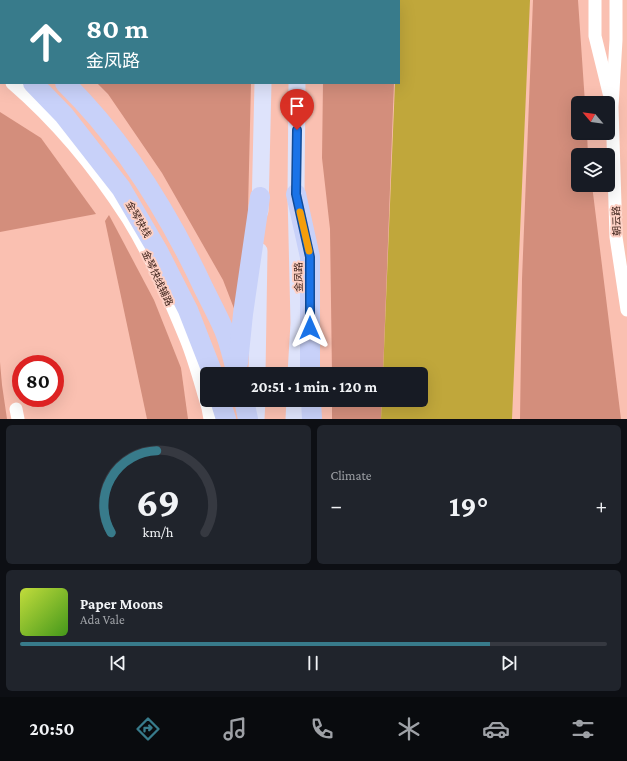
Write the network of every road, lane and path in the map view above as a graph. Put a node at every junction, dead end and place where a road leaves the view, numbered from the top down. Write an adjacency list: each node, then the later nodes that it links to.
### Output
1 (595, 0): 8 (street, 朝云路)
2 (616, 0): 9 (street, 朝云路)
3 (13, 84): 25 (street, 金琴快线辅路)
4 (34, 84): 14 (highway, 金琴快线)
5 (66, 84): 15 (highway)
6 (262, 84): 12 (main road)
7 (297, 84): 11 (main road)
8 (609, 96)
9 (613, 96)
10 (613, 140): 13 (street, 朝云路)
11 (296, 194): 18 (highway)
12 (260, 197): 16 (highway); 17 (main road)
13 (627, 310)
14 (210, 367)
15 (235, 367)
16 (238, 367)
17 (257, 367)
18 (305, 367)
19 (222, 407): 26 (highway)
20 (233, 407): 27 (highway)
21 (245, 407): 28 (highway)
22 (256, 407): 29 (main road)
23 (295, 407): 30 (main road)
24 (311, 407): 31 (highway)
25 (210, 419)
26 (226, 419)
27 (232, 419)
28 (248, 419)
29 (256, 419)
30 (294, 419)
31 (312, 419)

